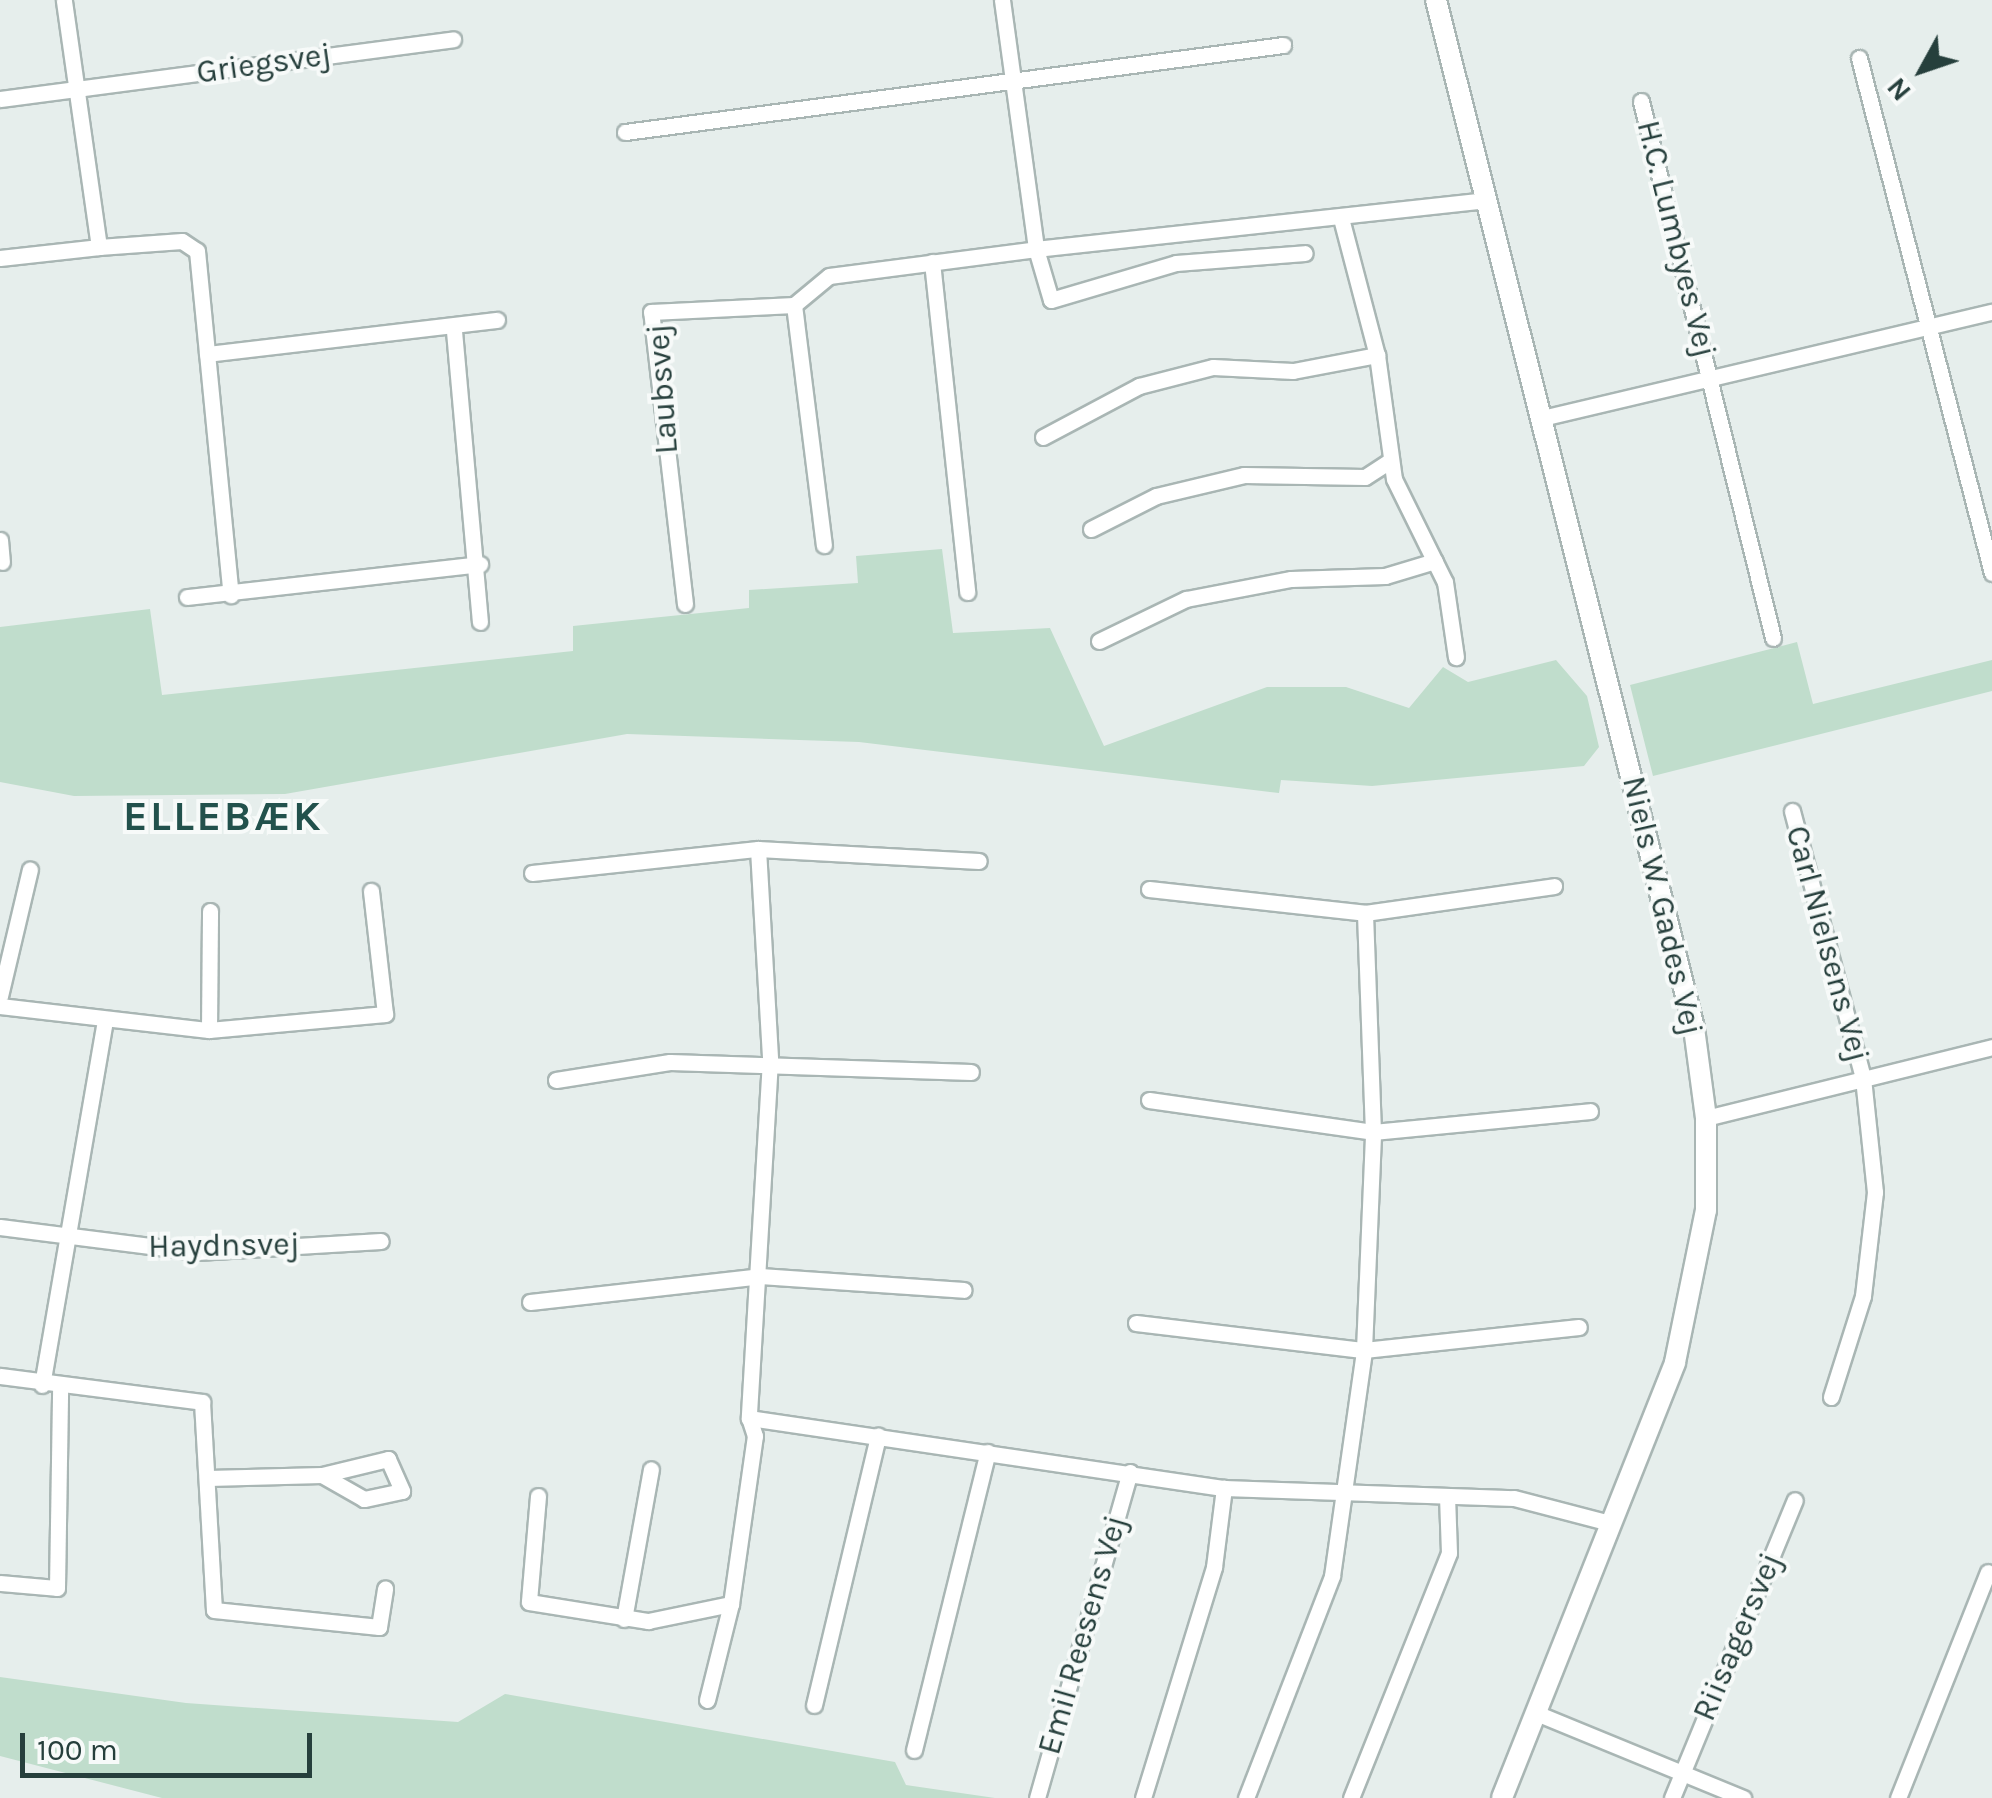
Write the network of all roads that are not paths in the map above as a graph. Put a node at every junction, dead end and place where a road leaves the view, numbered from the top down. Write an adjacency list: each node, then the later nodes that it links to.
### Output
1 (64, 0): 8 (street)
2 (1002, 0): 7 (street)
3 (1436, 0): 12 (street, Niels W. Gades Vej)
4 (453, 39): 8 (street, Griegsvej)
5 (1284, 44): 7 (street)
6 (1859, 58): 22 (street)
7 (1012, 83): 11 (street); 15 (street)
8 (74, 90): 9 (street, Griegsvej); 14 (street)
9 (0, 99)
10 (1640, 101): 26 (street, H.C. Lumbyes Vej)
11 (624, 132)
12 (1486, 200): 13 (street); 27 (street, Niels W. Gades Vej)
13 (1342, 222): 15 (street); 25 (street)
14 (98, 247): 17 (street); 24 (street)
15 (1036, 248): 16 (street); 18 (street)
16 (1305, 253)
17 (0, 258)
18 (932, 262): 19 (street); 37 (street)
19 (794, 304): 32 (street); 40 (street, Laubsvej)
20 (1992, 312): 22 (street, H.C. Lumbyes Vej)
21 (497, 320): 23 (street)
22 (1931, 324): 26 (street, H.C. Lumbyes Vej); 36 (street)
23 (454, 330): 24 (street); 35 (street)
24 (207, 354): 38 (street)
25 (1377, 355): 28 (street); 29 (street)
26 (1712, 377): 27 (street, H.C. Lumbyes Vej); 42 (street, H.C. Lumbyes Vej)
27 (1542, 418): 66 (street, Niels W. Gades Vej)
28 (1043, 437)
29 (1392, 460): 30 (street); 33 (street)
30 (1091, 528)
31 (0, 540): 34 (street)
32 (824, 545)
33 (1435, 561): 43 (street); 44 (street)
34 (2, 562)
35 (480, 564): 38 (street); 41 (street)
36 (1992, 573)
37 (966, 592)
38 (231, 595): 39 (street)
39 (187, 597)
40 (685, 604)
41 (480, 622)
42 (1773, 638)
43 (1099, 642)
44 (1456, 657)
45 (1792, 811): 62 (street, Carl Nielsens Vej)
46 (758, 849): 47 (street); 49 (street); 60 (street)
47 (979, 861)
48 (30, 869): 55 (street)
49 (532, 873)
50 (1554, 886): 54 (street)
51 (1149, 890): 54 (street)
52 (371, 891): 58 (street)
53 (210, 912): 58 (street)
54 (1366, 913): 67 (street)
55 (0, 996)
56 (0, 1006): 57 (street)
57 (105, 1021): 58 (street); 69 (street)
58 (209, 1030)
59 (1992, 1047): 62 (street, Carl Nielsens Vej)
60 (770, 1060): 61 (street); 63 (street); 71 (street)
61 (972, 1072)
62 (1863, 1078): 66 (street, Carl Nielsens Vej); 80 (street, Carl Nielsens Vej)
63 (556, 1080)
64 (1149, 1100): 67 (street)
65 (1590, 1111): 67 (street)
66 (1706, 1118): 93 (street, Niels W. Gades Vej)
67 (1373, 1132): 76 (street)
68 (0, 1227): 69 (street, Haydnsvej)
69 (68, 1240): 70 (street, Haydnsvej); 78 (street)
70 (381, 1240)
71 (760, 1276): 72 (street); 73 (street); 81 (street)
72 (964, 1290)
73 (530, 1302)
74 (1136, 1323): 76 (street)
75 (1580, 1327): 76 (street)
76 (1364, 1350): 91 (street)
77 (0, 1376): 78 (street)
78 (42, 1385): 79 (street)
79 (60, 1390): 87 (street); 95 (street)
80 (1832, 1397)
81 (749, 1418): 82 (street, Emil Reesens Vej); 97 (street)
82 (878, 1436): 83 (street, Emil Reesens Vej); 100 (street)
83 (988, 1452): 85 (street, Emil Reesens Vej); 102 (street)
84 (651, 1469): 98 (street)
85 (1130, 1472): 88 (street, Emil Reesens Vej); 104 (street, Emil Reesens Vej)
86 (322, 1474): 86 (street); 87 (street)
87 (208, 1478): 96 (street)
88 (1224, 1488): 91 (street, Emil Reesens Vej); 105 (street)
89 (538, 1496): 98 (street)
90 (1447, 1496): 91 (street, Emil Reesens Vej); 93 (street, Emil Reesens Vej); 107 (street)
91 (1337, 1498): 106 (street)
92 (1795, 1500): 103 (street, Riisagersvej)
93 (1610, 1524): 101 (street, Niels W. Gades Vej)
94 (1988, 1572): 111 (street)
95 (0, 1583)
96 (386, 1588)
97 (731, 1604): 98 (street); 99 (street)
98 (624, 1619)
99 (707, 1700)
100 (814, 1705)
101 (1536, 1713): 103 (street); 108 (street, Niels W. Gades Vej)
102 (914, 1750)
103 (1682, 1773): 109 (street, Riisagersvej); 110 (street)
104 (1036, 1798)
105 (1143, 1798)
106 (1246, 1798)
107 (1350, 1798)
108 (1502, 1798)
109 (1672, 1798)
110 (1743, 1798)
111 (1898, 1798)

